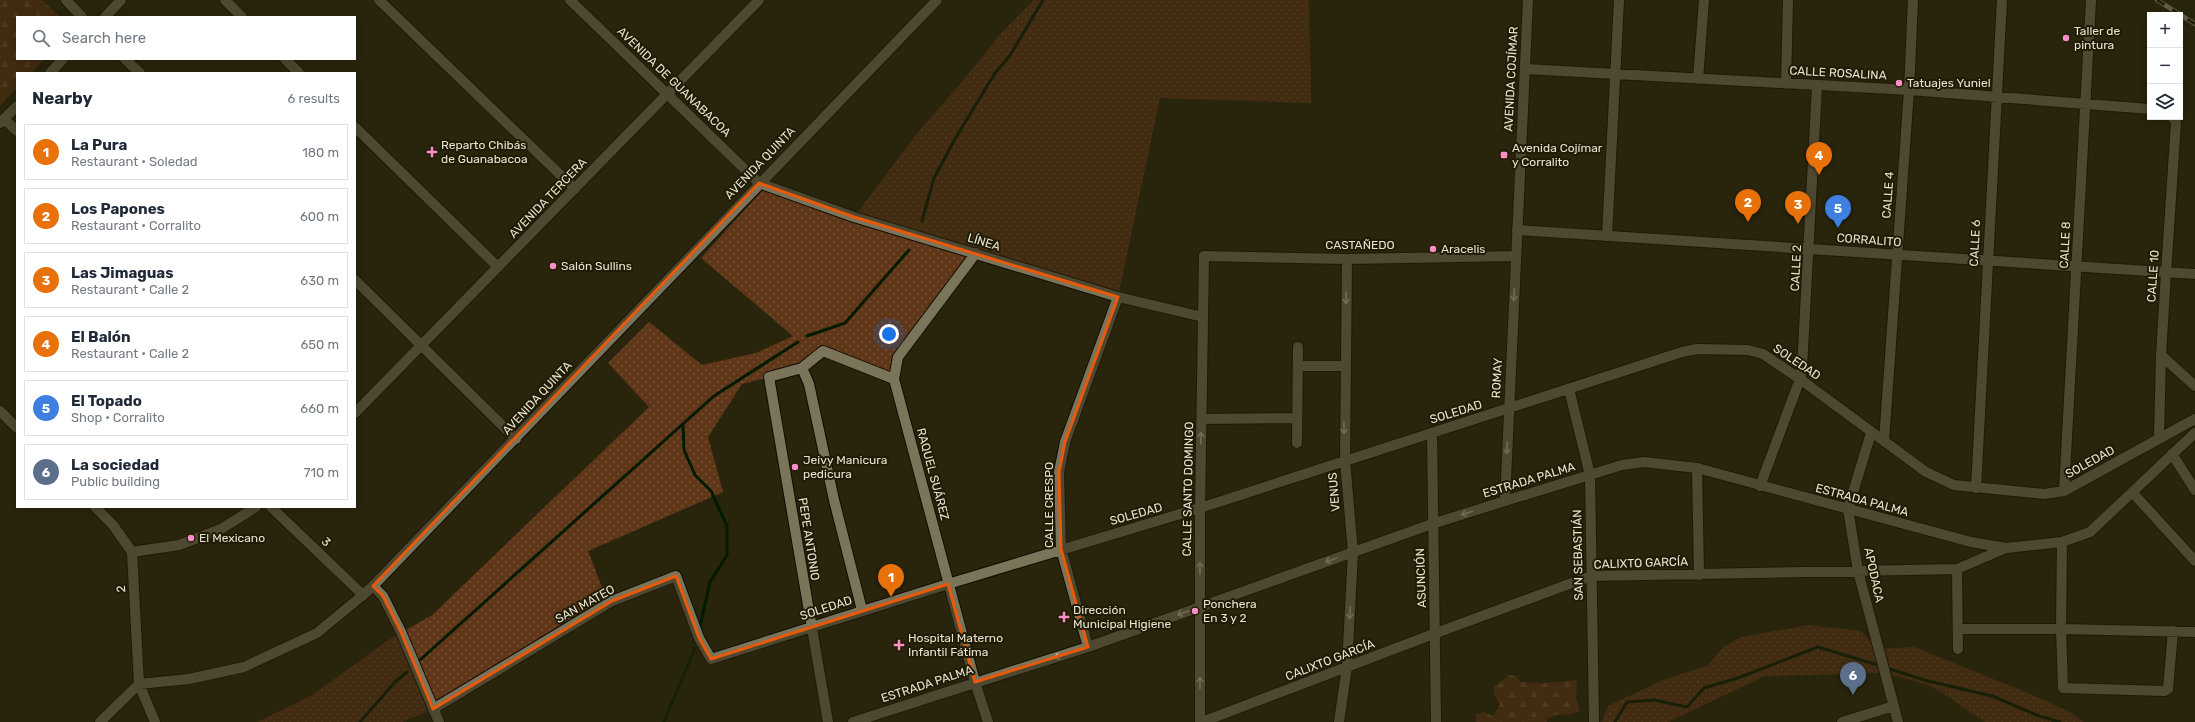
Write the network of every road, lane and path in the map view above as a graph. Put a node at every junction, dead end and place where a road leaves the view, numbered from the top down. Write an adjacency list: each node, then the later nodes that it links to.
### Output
1 (66, 0): 15 (street)
2 (121, 0): 16 (street)
3 (225, 0): 17 (street)
4 (379, 0): 40 (street)
5 (570, 0): 30 (street, AVENIDA DE GUANABACOA)
6 (759, 0): 30 (street, AVENIDA TERCERA)
7 (937, 0): 39 (street, AVENIDA QUINTA)
8 (1528, 0): 21 (street, AVENIDA COJÍMAR)
9 (1619, 0): 25 (street)
10 (1704, 0): 26 (street)
11 (1788, 0): 27 (street)
12 (1913, 0): 29 (street, CALLE 4)
13 (2002, 0): 31 (street, CALLE 6)
14 (2091, 0): 32 (street, CALLE 8)
15 (81, 16)
16 (106, 16)
17 (241, 16)
18 (63, 60): 22 (street)
19 (126, 60): 23 (street)
20 (286, 60): 24 (street)
21 (1525, 69): 25 (street, CALLE ROSALINA); 41 (street, AVENIDA COJÍMAR)
22 (51, 72)
23 (139, 72)
24 (298, 72)
25 (1616, 74): 26 (street, CALLE ROSALINA); 42 (street)
26 (1698, 79): 27 (street, CALLE ROSALINA)
27 (1786, 84): 28 (street, CALLE ROSALINA)
28 (1817, 86): 29 (street, CALLE ROSALINA); 43 (street, CALLE 2)
29 (1909, 90): 31 (street, CALLE ROSALINA); 45 (street, CALLE 4)
30 (668, 94): 39 (street, AVENIDA DE GUANABACOA); 40 (street, AVENIDA TERCERA)
31 (1996, 96): 32 (street, CALLE ROSALINA); 49 (street, CALLE 6)
32 (2086, 103): 34 (street, CALLE ROSALINA); 51 (street, CALLE 8)
33 (16, 107): 36 (street)
34 (2147, 109)
35 (2174, 120): 52 (street, CALLE 10)
36 (2, 121): 38 (street)
37 (356, 128): 50 (street)
38 (16, 131)
39 (760, 183): 44 (street, LÍNEA); 78 (street, AVENIDA QUINTA)
40 (575, 189): 50 (street, AVENIDA TERCERA)
41 (1517, 230): 42 (street, CORRALITO); 47 (street, AVENIDA COJÍMAR)
42 (1607, 236): 43 (street, CORRALITO)
43 (1810, 249): 45 (street, CORRALITO); 64 (street, CALLE 2)
44 (976, 253): 55 (street, LÍNEA); 63 (street, RAQUEL SUÁREZ)
45 (1897, 255): 49 (street, CORRALITO); 79 (street, CALLE 4)
46 (1204, 256): 48 (street, CASTAÑEDO); 56 (street, CALLE SANTO DOMINGO)
47 (1516, 256): 48 (street, CASTAÑEDO); 68 (street, ROMAY, one-way to 68)
48 (1347, 259): 61 (street, VENUS, one-way to 61)
49 (1987, 261): 51 (street, CORRALITO); 86 (street, CALLE 6)
50 (498, 267): 57 (street, AVENIDA TERCERA)
51 (2077, 267): 52 (street, CORRALITO); 88 (street, CALLE 8)
52 (2166, 273): 53 (street, CORRALITO); 59 (street, CALLE 10)
53 (2195, 274)
54 (356, 281): 57 (street)
55 (1118, 297): 56 (street, LÍNEA); 99 (street, CALLE CRESPO)
56 (1203, 317): 71 (street, CALLE SANTO DOMINGO)
57 (422, 345): 69 (street, AVENIDA TERCERA); 78 (street)
58 (1298, 347): 60 (street)
59 (2161, 355): 65 (street); 77 (street, CALLE 10)
60 (1298, 366): 61 (street); 70 (street)
61 (1344, 366): 82 (street, VENUS, one-way to 82)
62 (802, 368): 63 (street, PEPE ANTONIO); 111 (street); 112 (street, PEPE ANTONIO)
63 (894, 379): 107 (street, RAQUEL SUÁREZ)
64 (1800, 379): 66 (street, SOLEDAD); 75 (street, SOLEDAD); 85 (street, CALLE 2)
65 (2195, 386)
66 (1569, 389): 68 (street, SOLEDAD); 84 (street, SAN SEBASTIÁN)
67 (0, 410): 73 (street)
68 (1509, 410): 74 (street, SOLEDAD); 90 (street, ROMAY, one-way to 90)
69 (356, 412)
70 (1297, 418): 71 (street); 80 (street)
71 (1202, 419): 94 (street, CALLE SANTO DOMINGO, one-way to 71)
72 (2195, 419): 77 (street, SOLEDAD)
73 (16, 427)
74 (1432, 433): 82 (street, SOLEDAD); 96 (street, ASUNCIÓN)
75 (1871, 433): 79 (street, SOLEDAD); 95 (street, APODACA)
76 (2195, 433): 81 (street, ESTRADA PALMA)
77 (2160, 438): 88 (street, SOLEDAD)
78 (516, 439): 108 (street, AVENIDA QUINTA)
79 (1884, 440): 86 (street, SOLEDAD)
80 (1298, 443)
81 (2172, 454): 87 (street); 89 (street, ESTRADA PALMA)
82 (1344, 461): 94 (street, SOLEDAD); 101 (street, VENUS)
83 (1697, 468): 84 (street, ESTRADA PALMA); 85 (street, ESTRADA PALMA); 105 (street)
84 (1590, 475): 90 (street, ESTRADA PALMA); 106 (street, SAN SEBASTIÁN)
85 (1760, 486): 95 (street, ESTRADA PALMA)
86 (1976, 488): 88 (street, SOLEDAD)
87 (2195, 490)
88 (2064, 491)
89 (2133, 493): 97 (street, ESTRADA PALMA); 102 (street)
90 (1505, 501): 96 (street, ESTRADA PALMA, one-way to 96)
91 (96, 508): 100 (street)
92 (254, 508): 100 (street)
93 (272, 508): 109 (street, 3)
94 (1200, 508): 99 (street, SOLEDAD); 110 (street, CALLE SANTO DOMINGO, one-way to 94)
95 (1848, 509): 98 (street, ESTRADA PALMA); 104 (street, APODACA)
96 (1432, 524): 101 (street, ESTRADA PALMA); 117 (street, ASUNCIÓN)
97 (2062, 542): 98 (street, ESTRADA PALMA); 114 (street)
98 (2006, 548): 103 (street, CALIXTO GARCÍA)
99 (1061, 549): 107 (street, SOLEDAD); 118 (street, CALLE CRESPO)
100 (132, 552): 123 (street, 2)
101 (1353, 552): 110 (street, ESTRADA PALMA, one-way to 110); 121 (street, VENUS, one-way to 121)
102 (2195, 561)
103 (1957, 569): 104 (street, CALIXTO GARCÍA); 113 (street)
104 (1858, 571): 105 (street, CALIXTO GARCÍA); 124 (street, APODACA)
105 (1698, 575): 106 (street, CALIXTO GARCÍA)
106 (1591, 576): 117 (street, CALIXTO GARCÍA); 135 (street, SAN SEBASTIÁN)
107 (948, 584): 111 (street, SOLEDAD); 122 (street, RAQUEL SUÁREZ)
108 (373, 586): 109 (street, AVENIDA QUINTA); 125 (street)
109 (363, 595): 123 (street, AVENIDA QUINTA)
110 (1200, 607): 118 (street, ESTRADA PALMA, one-way to 118); 132 (street, CALLE SANTO DOMINGO, one-way to 110)
111 (862, 610): 112 (street, SOLEDAD)
112 (810, 627): 120 (street, SOLEDAD); 129 (street, PEPE ANTONIO)
113 (1958, 629): 114 (street); 119 (street)
114 (2061, 629): 115 (street); 115 (street)
115 (2173, 631): 116 (street)
116 (2195, 632)
117 (1436, 633): 121 (street, CALIXTO GARCÍA); 134 (street, ASUNCIÓN)
118 (1088, 647): 122 (street, ESTRADA PALMA, one-way to 122)
119 (1958, 649)
120 (711, 658): 125 (street, SAN MATEO)
121 (1347, 667): 132 (street, CALIXTO GARCÍA); 133 (street, VENUS)
122 (975, 682): 130 (street, ESTRADA PALMA); 131 (street, RAQUEL SUÁREZ)
123 (139, 684): 126 (street); 127 (street, 2)
124 (1894, 706): 136 (street); 137 (street, APODACA)
125 (433, 709): 128 (street)
126 (100, 722)
127 (155, 722)
128 (439, 722)
129 (828, 722)
130 (852, 722)
131 (988, 722)
132 (1201, 722)
133 (1339, 722)
134 (1436, 722)
135 (1594, 722)
136 (1842, 722)
137 (1898, 722)

